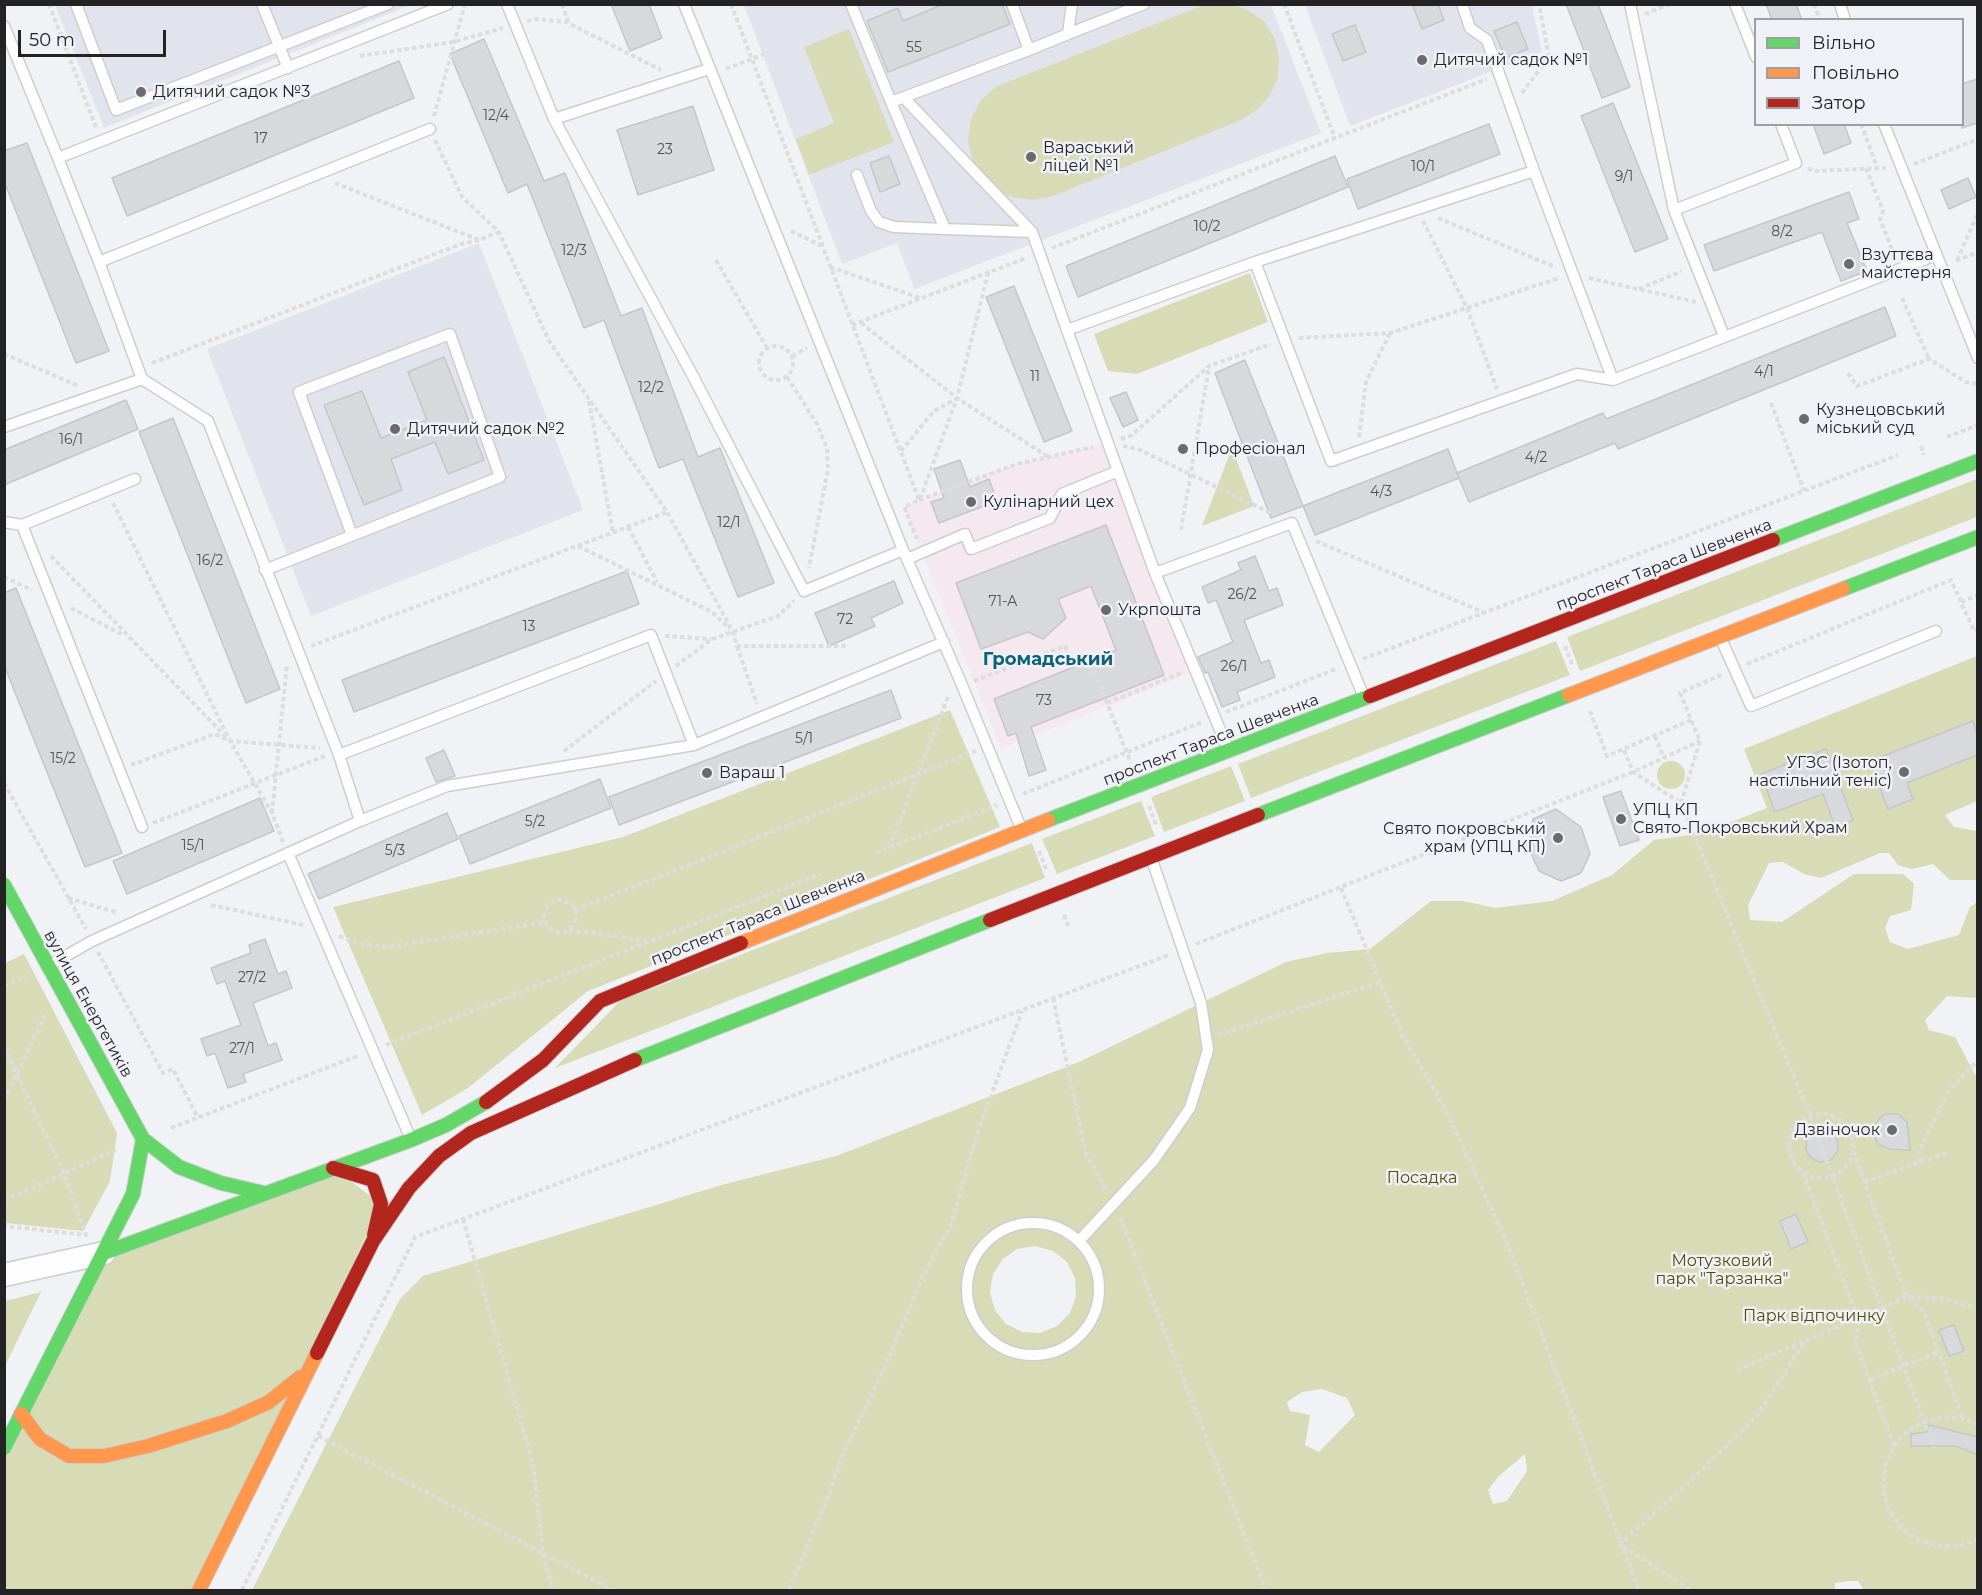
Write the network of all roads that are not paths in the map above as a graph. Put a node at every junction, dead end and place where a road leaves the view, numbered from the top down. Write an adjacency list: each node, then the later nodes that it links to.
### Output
1 (76, 4): 16 (lane)
2 (262, 4): 16 (lane)
3 (388, 4): 16 (lane)
4 (448, 4): 19 (lane)
5 (507, 4): 23 (lane)
6 (684, 4): 20 (lane)
7 (851, 4): 22 (lane)
8 (1012, 4): 17 (lane)
9 (1072, 4): 15 (lane)
10 (1144, 4): 15 (lane)
11 (1462, 4): 28 (lane)
12 (1630, 4): 30 (lane)
13 (1735, 4): 18 (lane)
14 (4, 26): 27 (lane)
15 (1068, 34): 17 (lane)
16 (279, 46): 19 (lane)
17 (1029, 50): 21 (lane)
18 (1754, 54)
19 (288, 68): 27 (lane)
20 (709, 69): 23 (lane); 49 (lane)
21 (904, 98): 22 (lane); 32 (lane)
22 (891, 102): 31 (lane)
23 (554, 119): 49 (lane)
24 (1782, 126): 30 (lane)
25 (1885, 126): 33 (lane)
26 (430, 129): 34 (lane)
27 (58, 158): 34 (lane)
28 (1534, 171): 35 (lane); 40 (lane)
29 (857, 175): 31 (lane)
30 (1674, 210): 37 (lane)
31 (945, 229): 32 (lane)
32 (1032, 232): 36 (lane)
33 (1936, 255): 37 (lane); 38 (lane)
34 (99, 262): 39 (lane)
35 (1255, 262): 36 (lane); 40 (lane)
36 (1067, 330): 43 (lane)
37 (1724, 336): 40 (lane)
38 (1977, 358)
39 (140, 374): 41 (lane); 50 (lane)
40 (1613, 380)
41 (4, 427)
42 (1977, 461): 55 (main road, проспект Тараса Шевченка)
43 (1118, 471): 49 (lane); 51 (lane)
44 (135, 479): 46 (lane)
45 (4, 522): 46 (lane)
46 (22, 525): 60 (lane)
47 (352, 535): 47 (lane); 50 (lane)
48 (1977, 537): 53 (main road)
49 (905, 554): 54 (lane)
50 (265, 570): 57 (lane)
51 (1155, 573): 55 (lane); 58 (lane)
52 (1936, 632): 53 (lane)
53 (1720, 636): 63 (main road)
54 (944, 642): 56 (lane); 61 (lane)
55 (1365, 699): 58 (main road, проспект Тараса Шевченка)
56 (694, 745): 57 (lane); 59 (lane)
57 (337, 752): 59 (lane)
58 (1229, 752): 61 (main road, проспект Тараса Шевченка)
59 (360, 821): 62 (lane)
60 (142, 827)
61 (1022, 831): 67 (main road, проспект Тараса Шевченка)
62 (288, 854): 65 (lane); 67 (lane)
63 (1151, 857): 70 (lane); 71 (main road)
64 (4, 885): 65 (main road, вулиця Енергетиків)
65 (48, 966): 66 (main road, вулиця Енергетиків)
66 (143, 1139): 69 (main road); 72 (main road)
67 (411, 1140): 68 (main road, проспект Тараса Шевченка)
68 (333, 1167): 69 (main road, проспект Тараса Шевченка); 71 (main road)
69 (264, 1193): 72 (main road, проспект Тараса Шевченка)
70 (1079, 1241): 70 (lane)
71 (373, 1242): 74 (main road)
72 (104, 1253): 73 (street); 75 (main road)
73 (4, 1275)
74 (308, 1371): 75 (main road); 77 (main road)
75 (21, 1414): 76 (main road)
76 (4, 1448)
77 (200, 1590)

